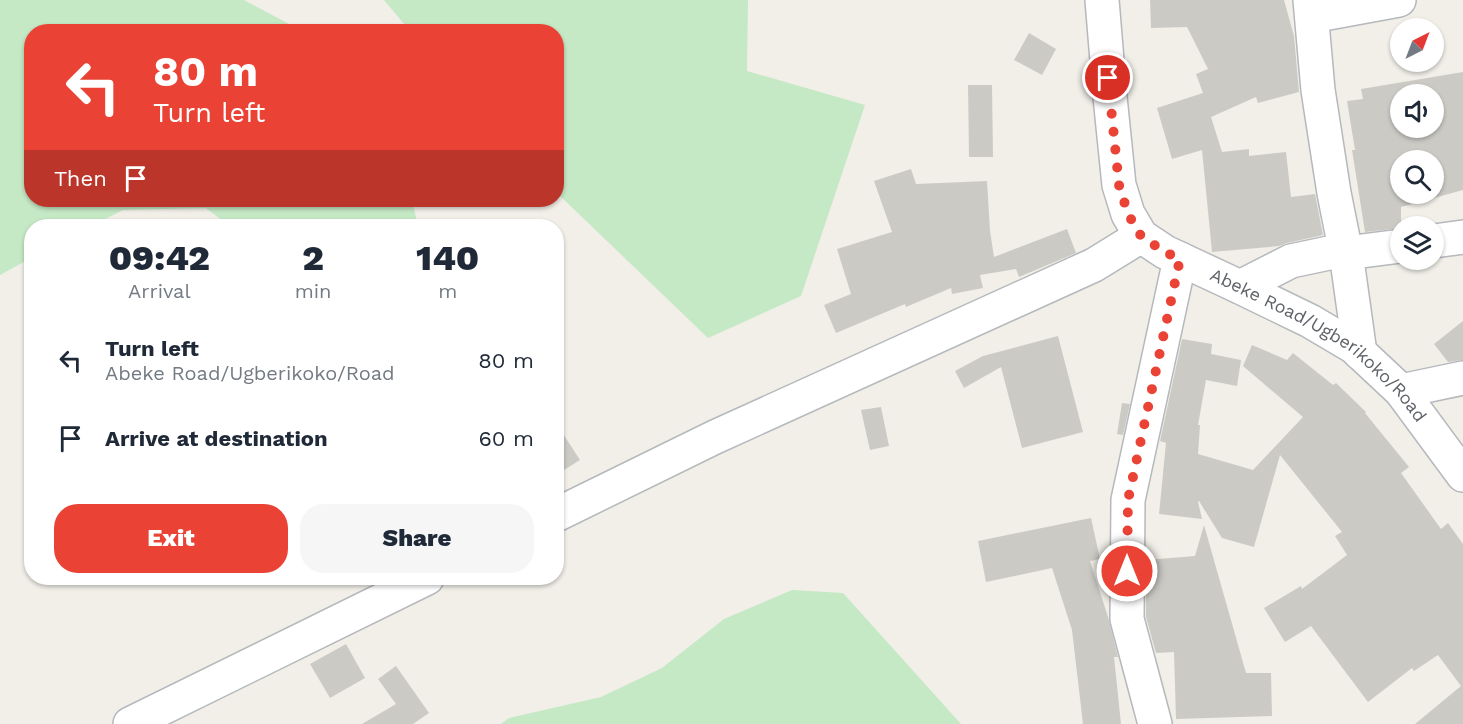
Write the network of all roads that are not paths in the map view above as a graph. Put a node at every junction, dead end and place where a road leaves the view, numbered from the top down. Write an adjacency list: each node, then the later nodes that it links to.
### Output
1 (1102, 0): 4 (street, Abeke Road/Ugberikoko/Road)
2 (1399, 0): 3 (street)
3 (1311, 8): 8 (street)
4 (1141, 236): 9 (street, Abeke Road/Ugberikoko/Road); 15 (street)
5 (1463, 237): 6 (street)
6 (1444, 240)
7 (1390, 248): 8 (street)
8 (1346, 254): 10 (street); 11 (street)
9 (1180, 259): 10 (street, Abeke Road/Ugberikoko/Road); 18 (street)
10 (1240, 286): 11 (street, Abeke Road/Ugberikoko/Road)
11 (1360, 353): 13 (street, Abeke Road/Ugberikoko/Road)
12 (1463, 378): 13 (street)
13 (1401, 391): 14 (street, Abeke Road/Ugberikoko/Road)
14 (1463, 474)
15 (564, 510)
16 (414, 585): 17 (street)
17 (130, 724)
18 (1155, 724)

